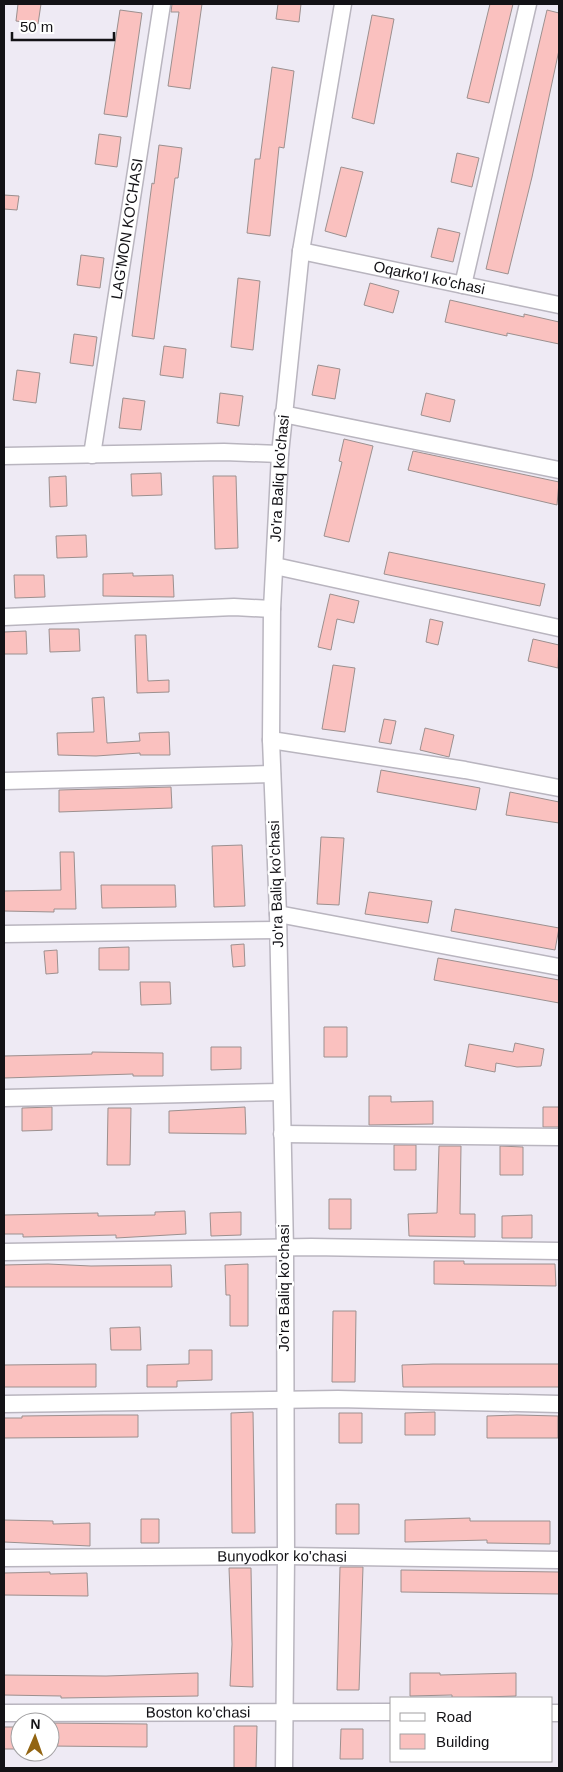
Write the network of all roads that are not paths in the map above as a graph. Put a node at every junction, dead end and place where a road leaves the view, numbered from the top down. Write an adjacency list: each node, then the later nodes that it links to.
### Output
1 (162, 4): 8 (street, LAG'MON KO'CHASI)
2 (343, 4): 4 (street, Jo'ra Baliq ko'chasi)
3 (528, 4): 5 (street)
4 (301, 250): 5 (street, Oqarko'l ko'chasi); 7 (street, Jo'ra Baliq ko'chasi)
5 (463, 286): 6 (street, Oqarko'l ko'chasi)
6 (559, 305)
7 (283, 414): 9 (street, Jo'ra Baliq ko'chasi); 11 (street)
8 (92, 454): 9 (street); 10 (street)
9 (280, 454): 12 (street, Jo'ra Baliq ko'chasi)
10 (4, 456)
11 (559, 470)
12 (275, 566): 13 (street, Jo'ra Baliq ko'chasi); 15 (street)
13 (272, 609): 14 (street); 16 (street, Jo'ra Baliq ko'chasi)
14 (4, 617)
15 (559, 628)
16 (271, 740): 17 (street, Jo'ra Baliq ko'chasi); 19 (street)
17 (272, 774): 18 (street); 20 (street, Jo'ra Baliq ko'chasi)
18 (4, 780)
19 (559, 788)
20 (278, 922): 21 (street); 22 (street); 23 (street, Jo'ra Baliq ko'chasi)
21 (4, 934)
22 (559, 967)
23 (280, 1092): 24 (street); 25 (street, Jo'ra Baliq ko'chasi)
24 (4, 1098)
25 (282, 1134): 26 (street); 27 (street, Jo'ra Baliq ko'chasi)
26 (559, 1136)
27 (284, 1249): 28 (street); 29 (street); 30 (street, Jo'ra Baliq ko'chasi)
28 (559, 1250)
29 (4, 1252)
30 (284, 1400): 31 (street); 32 (street); 33 (street, Jo'ra Baliq ko'chasi)
31 (4, 1404)
32 (559, 1404)
33 (286, 1556): 34 (street, Bunyodkor ko'chasi); 35 (street, Bunyodkor ko'chasi); 36 (street, Jo'ra Baliq ko'chasi)
34 (4, 1558)
35 (559, 1560)
36 (285, 1710): 37 (street, Boston ko'chasi); 38 (street, Boston ko'chasi); 39 (street, Jo'ra Baliq ko'chasi)
37 (390, 1712)
38 (4, 1713)
39 (284, 1768)

